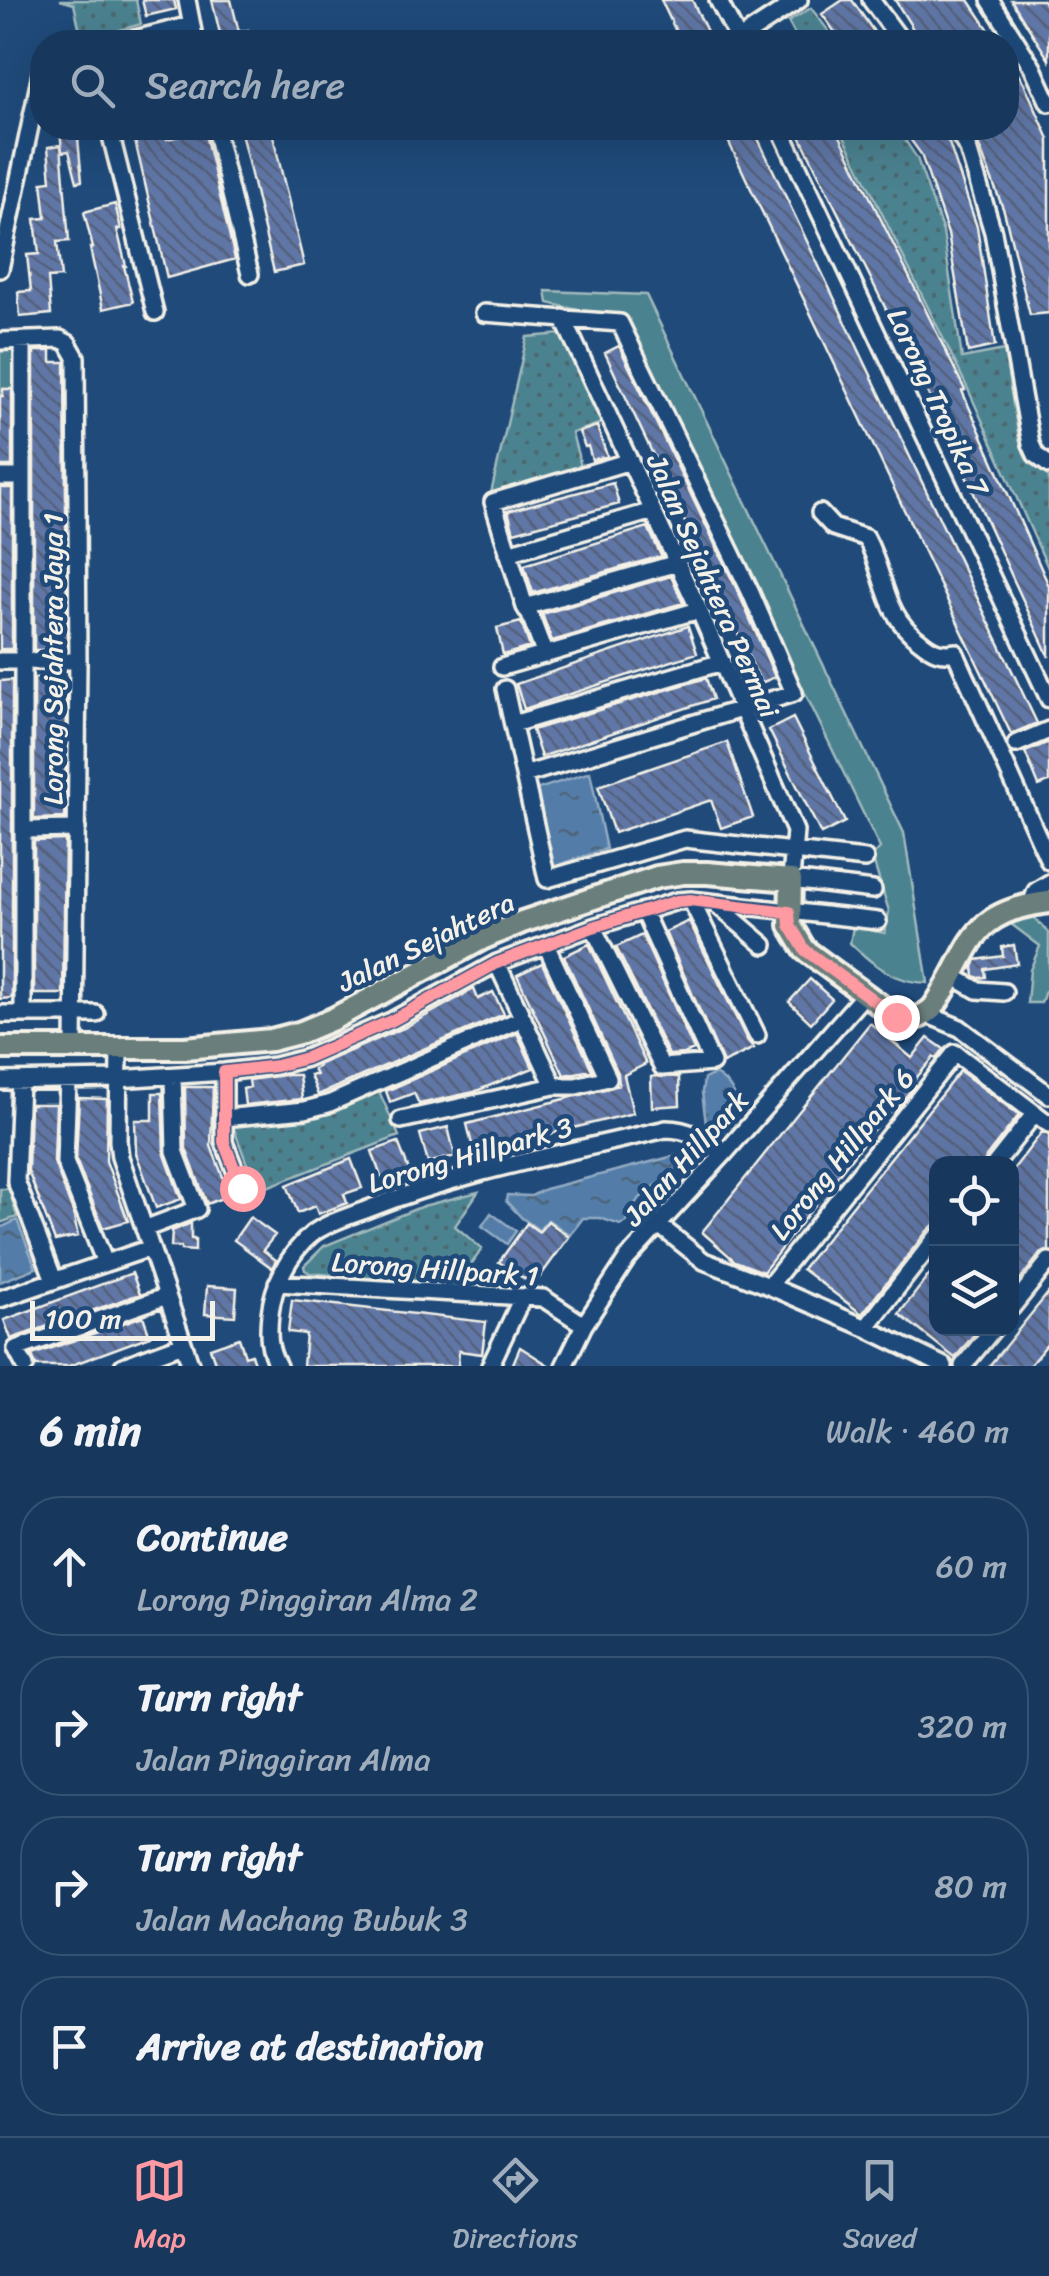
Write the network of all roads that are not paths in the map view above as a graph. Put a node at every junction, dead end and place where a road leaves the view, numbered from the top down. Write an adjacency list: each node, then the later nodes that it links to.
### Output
1 (186, 0): 6 (street)
2 (718, 0): 9 (street)
3 (799, 0): 10 (street)
4 (871, 0): 11 (street)
5 (990, 0): 12 (street)
6 (191, 25): 7 (street); 8 (street)
7 (171, 30)
8 (192, 30)
9 (733, 30)
10 (755, 30)
11 (893, 30)
12 (1009, 30)
13 (1019, 45): 14 (street)
14 (1049, 104)
15 (30, 126): 20 (street)
16 (112, 140): 22 (street)
17 (219, 140): 21 (street)
18 (786, 140): 44 (street, Lorong Tropika 7)
19 (962, 140): 28 (street)
20 (0, 268)
21 (250, 274)
22 (155, 312)
23 (484, 312): 24 (street)
24 (563, 318): 27 (street, Jalan Sejahtera Permai); 45 (street)
25 (0, 341): 26 (street, Lorong Sejahtera Jaya 1)
26 (22, 341): 30 (street); 40 (street, Lorong Sejahtera Jaya 1)
27 (630, 461): 31 (street, Jalan Sejahtera Permai); 33 (street)
28 (1049, 465)
29 (0, 477): 30 (street)
30 (23, 477): 39 (street)
31 (653, 511): 33 (street); 34 (street, Jalan Sejahtera Permai)
32 (820, 513): 54 (street)
33 (508, 552): 35 (street)
34 (676, 563): 35 (street); 36 (street, Jalan Sejahtera Permai)
35 (525, 607): 37 (street)
36 (699, 610): 37 (street); 41 (street, Jalan Sejahtera Permai)
37 (545, 655): 42 (street)
38 (0, 661): 39 (street)
39 (23, 661): 40 (street); 51 (street)
40 (78, 661): 50 (street, Lorong Sejahtera Jaya 1)
41 (722, 662): 45 (street, Jalan Sejahtera Permai); 46 (street)
42 (502, 668)
43 (505, 689): 46 (street)
44 (1049, 699)
45 (743, 710): 49 (street); 52 (street, Jalan Sejahtera Permai)
46 (512, 724): 49 (street)
47 (1049, 730): 48 (street)
48 (1016, 744)
49 (524, 775): 52 (street)
50 (77, 829): 51 (street); 73 (street, Lorong Sejahtera Jaya 1)
51 (24, 830): 72 (street)
52 (793, 852): 53 (street); 55 (street, Jalan Sejahtera Permai)
53 (864, 860)
54 (1049, 860)
55 (791, 880): 57 (street, Jalan Sejahtera); 62 (main road); 80 (main road, Jalan Sejahtera)
56 (1049, 883): 59 (street)
57 (873, 890)
58 (690, 900): 60 (street); 61 (street); 77 (street)
59 (1040, 903): 68 (main road)
60 (716, 904): 62 (street); 65 (street)
61 (642, 910): 64 (street); 64 (street)
62 (789, 912): 63 (street); 70 (main road)
63 (878, 922)
64 (593, 927): 66 (street)
65 (764, 945)
66 (546, 946): 67 (street); 87 (street)
67 (497, 963): 76 (street); 81 (street)
68 (951, 975): 69 (street); 75 (main road)
69 (1004, 992)
70 (864, 995): 75 (main road); 95 (street, Jalan Hillpark)
71 (0, 1014): 72 (street)
72 (23, 1014): 73 (street)
73 (74, 1014): 74 (street); 78 (street, Lorong Sejahtera Jaya 1)
74 (96, 1014)
75 (926, 1014): 88 (street)
76 (523, 1018): 87 (street); 90 (street)
77 (756, 1035)
78 (74, 1047): 79 (main road, Jalan Sejahtera); 80 (main road, Jalan Sejahtera)
79 (0, 1048)
80 (119, 1048): 83 (street)
81 (224, 1072): 82 (street); 90 (street)
82 (173, 1076): 83 (street); 100 (street)
83 (118, 1078): 84 (street); 100 (street)
84 (68, 1080): 86 (street); 104 (street)
85 (0, 1081): 86 (street)
86 (20, 1081): 94 (street)
87 (554, 1086): 91 (street)
88 (1049, 1095)
89 (1035, 1112): 92 (street); 96 (street); 107 (street, Lorong Hillpark 6)
90 (223, 1118): 98 (street)
91 (401, 1120)
92 (1049, 1124)
93 (0, 1132): 94 (street)
94 (18, 1132): 97 (street)
95 (723, 1156): 99 (street, Jalan Hillpark); 106 (street, Lorong Hillpark 3)
96 (1001, 1156)
97 (8, 1181): 105 (street)
98 (242, 1188)
99 (660, 1226): 107 (street); 112 (street, Jalan Hillpark)
100 (144, 1229): 102 (street)
101 (930, 1246): 113 (street)
102 (150, 1248): 104 (street); 108 (street)
103 (1049, 1261): 111 (street)
104 (104, 1263): 105 (street)
105 (54, 1280): 109 (street)
106 (277, 1283): 110 (street, Lorong Hillpark 1); 119 (street, Lorong Hillpark 3)
107 (769, 1286): 113 (street)
108 (166, 1296): 115 (street); 116 (street)
109 (0, 1298)
110 (522, 1298): 112 (street, Lorong Hillpark 1); 120 (street)
111 (1019, 1298)
112 (584, 1324): 121 (street, Jalan Hillpark)
113 (866, 1328): 122 (street)
114 (987, 1336): 123 (street)
115 (183, 1344): 117 (street); 118 (street)
116 (25, 1366)
117 (124, 1366)
118 (191, 1366)
119 (278, 1366)
120 (490, 1366)
121 (564, 1366)
122 (944, 1366)
123 (963, 1366)

